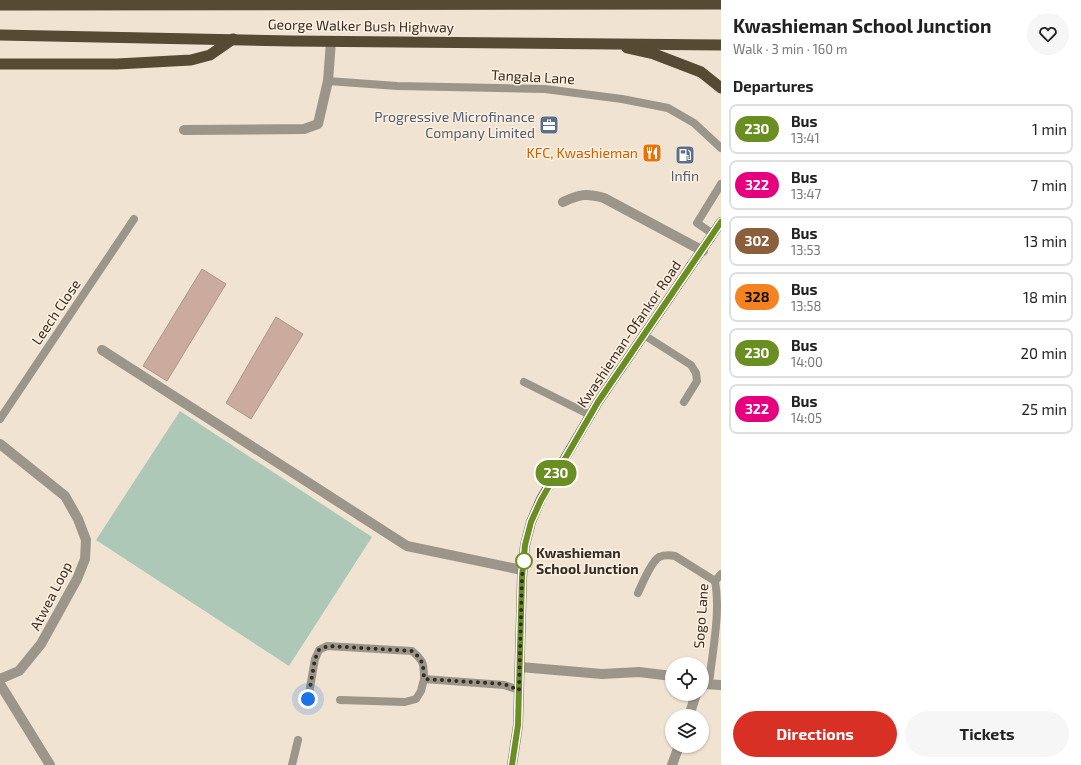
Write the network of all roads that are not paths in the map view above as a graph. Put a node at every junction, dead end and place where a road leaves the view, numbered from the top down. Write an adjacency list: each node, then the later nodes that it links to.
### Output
1 (721, 4): 2 (highway, George Walker Bush Highway)
2 (0, 6)
3 (0, 35): 4 (highway, George Walker Bush Highway)
4 (233, 39): 5 (highway, George Walker Bush Highway); 8 (highway)
5 (331, 41): 6 (highway, George Walker Bush Highway); 9 (street)
6 (603, 43): 7 (highway, George Walker Bush Highway); 10 (highway)
7 (721, 45)
8 (0, 64)
9 (328, 81): 11 (street); 12 (lane, Tangala Lane)
10 (721, 88)
11 (184, 130)
12 (721, 148)
13 (721, 184): 17 (lane)
14 (563, 202): 18 (street)
15 (134, 220): 24 (lane, Leech Close)
16 (721, 222): 17 (main road, Kwashieman-Ofankor Road)
17 (713, 234): 18 (main road, Kwashieman-Ofankor Road)
18 (703, 251): 19 (main road, Kwashieman-Ofankor Road)
19 (644, 335): 22 (lane); 23 (main road, Kwashieman-Ofankor Road)
20 (102, 350): 26 (street)
21 (524, 382): 23 (lane)
22 (684, 402)
23 (590, 415): 26 (main road, Kwashieman-Ofankor Road)
24 (0, 419)
25 (0, 444): 33 (street, Atwea Loop)
26 (522, 570): 31 (main road, Kwashieman-Ofankor Road)
27 (721, 574): 28 (lane, Sogo Lane)
28 (715, 581): 29 (lane); 30 (lane, Sogo Lane)
29 (638, 593)
30 (709, 661)
31 (520, 667): 32 (street); 38 (main road, Kwashieman-Ofankor Road)
32 (665, 675)
33 (0, 679)
34 (424, 679): 38 (lane); 39 (lane); 40 (lane)
35 (0, 684): 43 (street)
36 (709, 684): 37 (street)
37 (721, 685)
38 (519, 690): 45 (main road, Kwashieman-Ofankor Road)
39 (308, 699)
40 (340, 700)
41 (298, 740): 44 (lane)
42 (676, 753): 46 (street)
43 (50, 765)
44 (292, 765)
45 (512, 765)
46 (672, 765)

